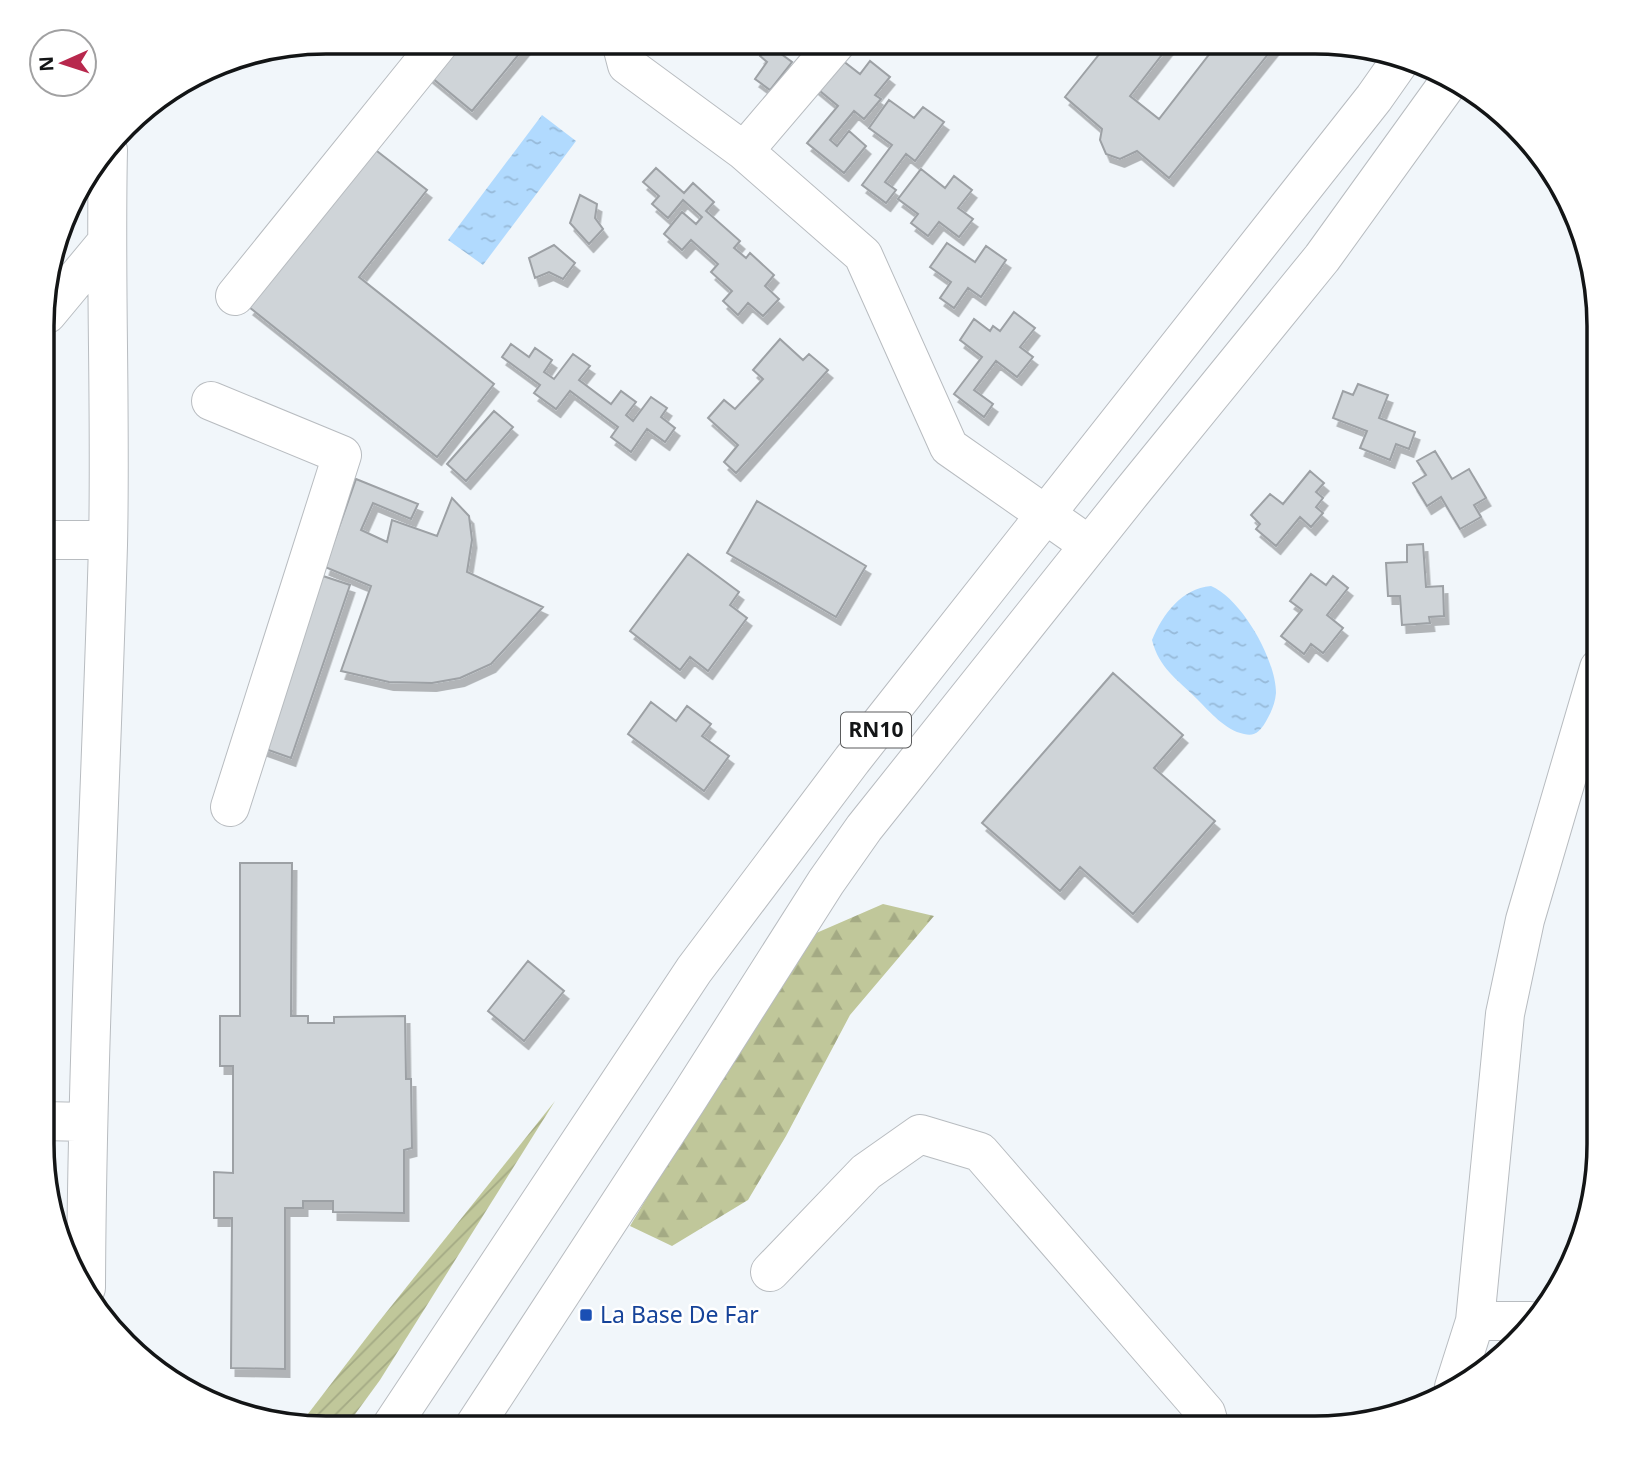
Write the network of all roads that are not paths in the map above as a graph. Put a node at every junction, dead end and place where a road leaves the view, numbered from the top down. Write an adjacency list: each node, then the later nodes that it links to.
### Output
1 (430, 54): 9 (main road)
2 (624, 54): 6 (main road)
3 (826, 54): 6 (main road)
4 (1396, 67): 12 (main road, RN10)
5 (1445, 88): 15 (main road, RN10)
6 (744, 151): 12 (main road)
7 (108, 165): 8 (main road)
8 (106, 243): 10 (main road); 14 (main road)
9 (235, 296)
10 (56, 304)
11 (211, 401): 17 (main road)
12 (1044, 514): 15 (main road); 25 (main road, RN10)
13 (54, 540): 14 (main road)
14 (108, 540): 19 (main road)
15 (1089, 545): 26 (main road, RN10)
16 (1587, 709): 22 (main road)
17 (230, 807)
18 (54, 1121): 19 (main road)
19 (87, 1122): 20 (main road)
20 (86, 1271)
21 (770, 1272): 27 (main road)
22 (1475, 1321): 23 (main road); 24 (main road)
23 (1521, 1321)
24 (1458, 1375)
25 (398, 1416)
26 (481, 1416)
27 (1207, 1416)

